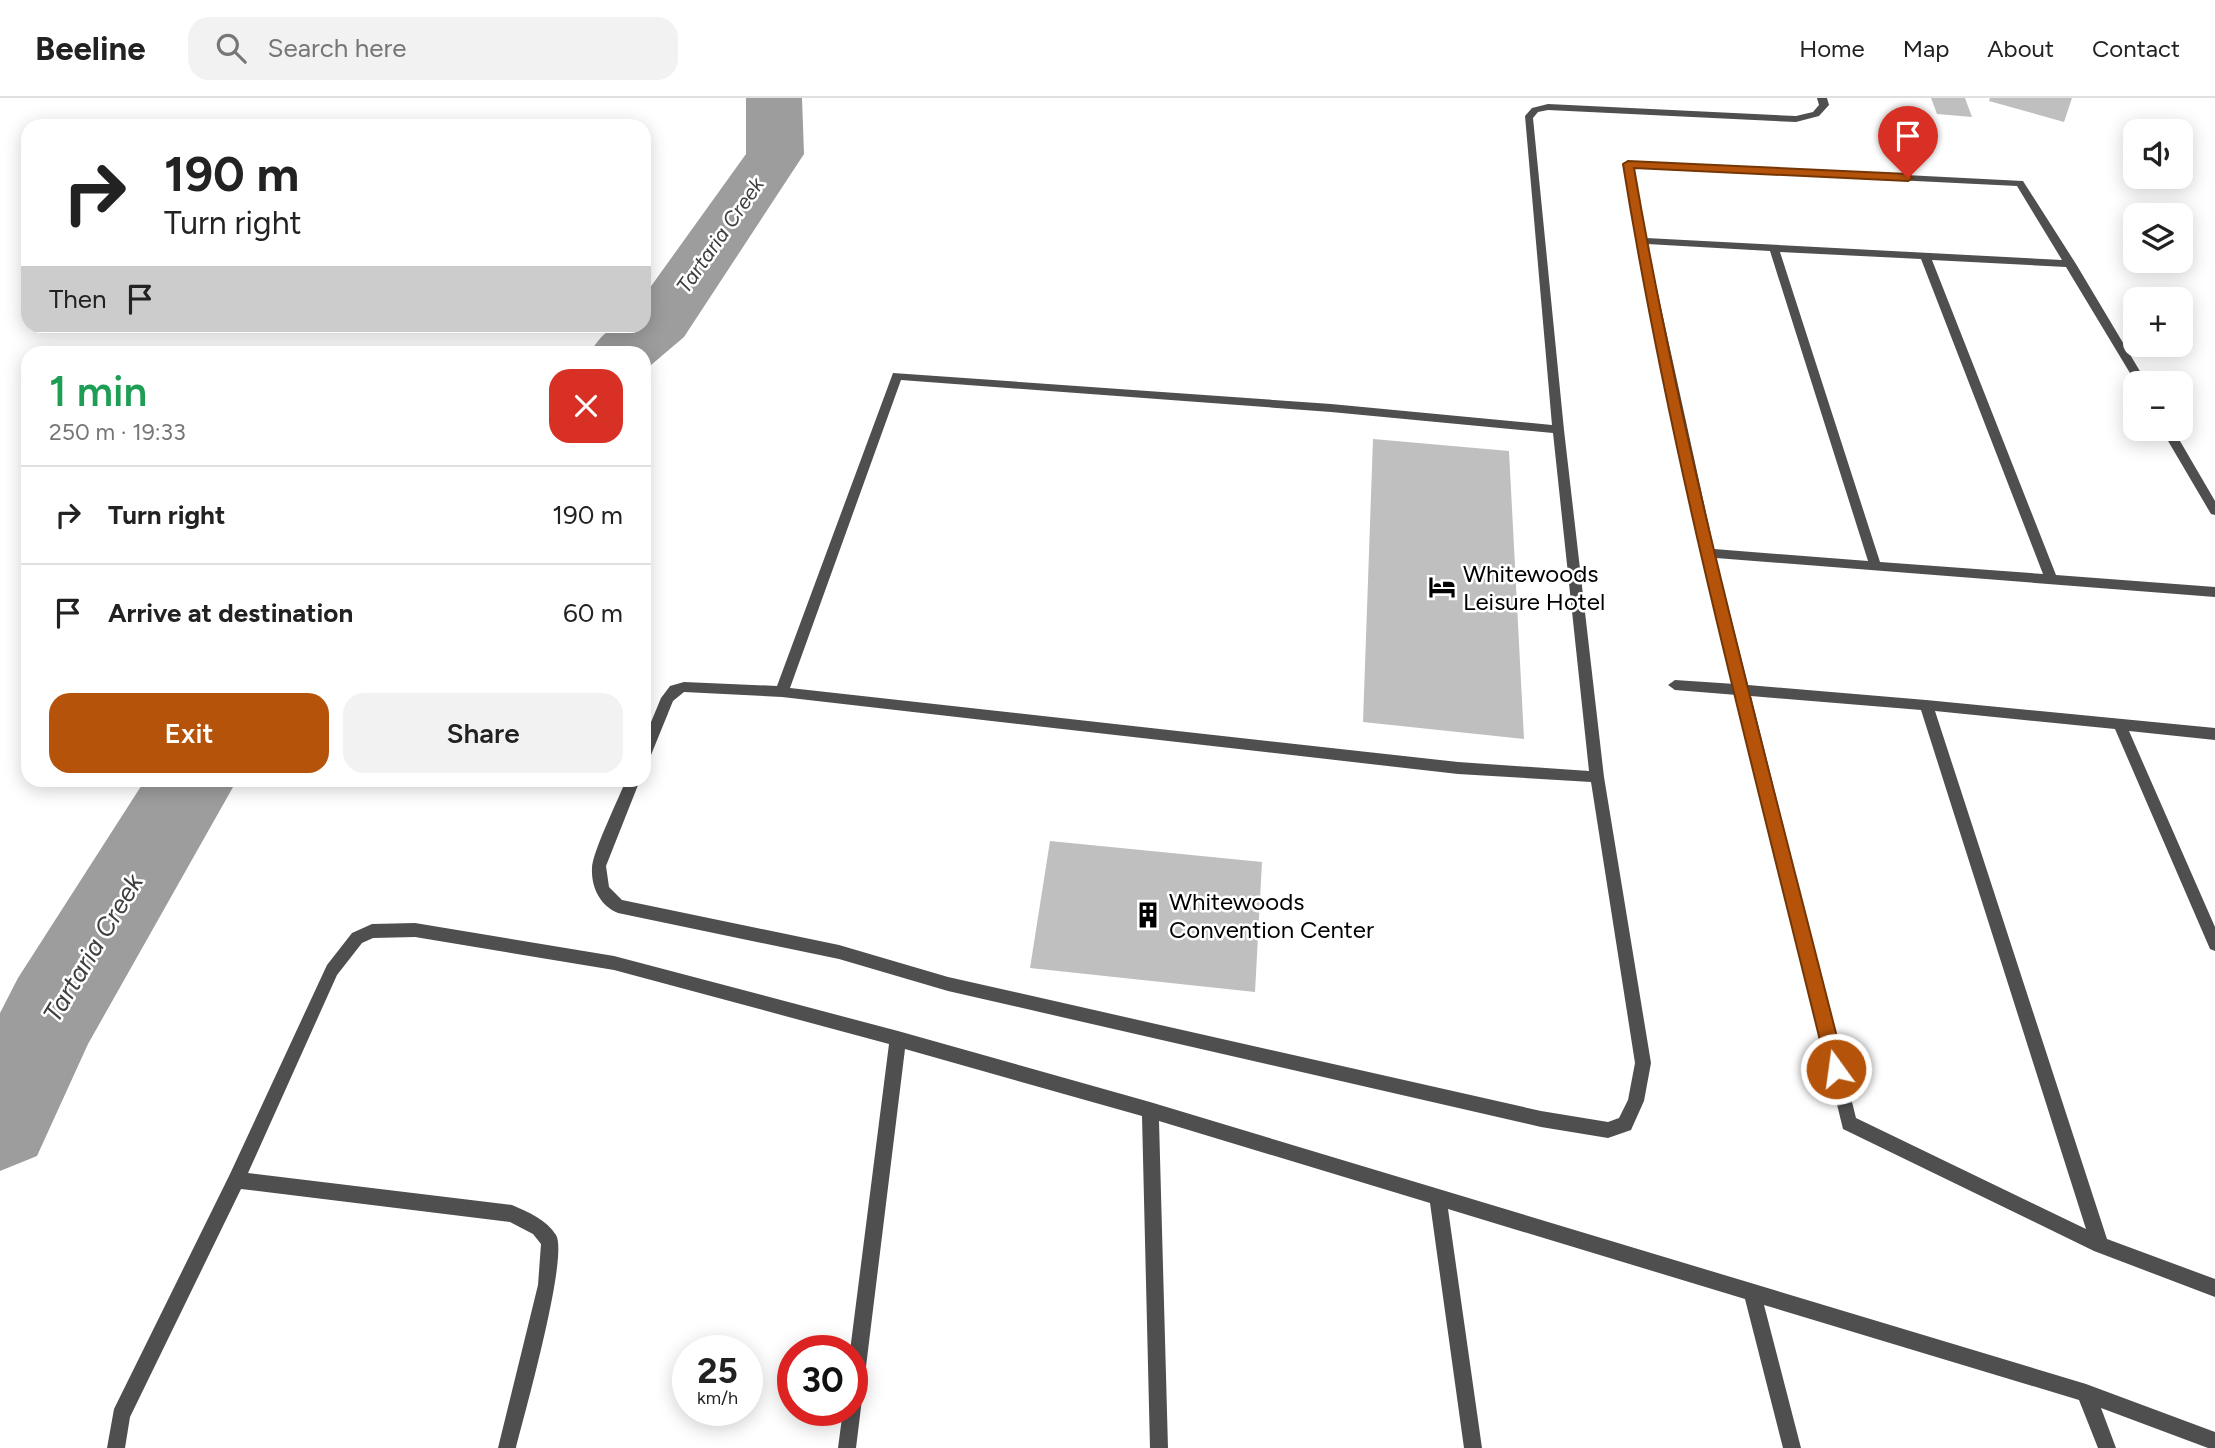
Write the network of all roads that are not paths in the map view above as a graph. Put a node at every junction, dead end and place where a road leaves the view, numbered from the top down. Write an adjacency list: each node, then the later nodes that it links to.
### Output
1 (1822, 98): 7 (street)
2 (1641, 241): 3 (street); 5 (street); 10 (street)
3 (1774, 248): 4 (street); 11 (street)
4 (1925, 256): 5 (street); 12 (street)
5 (2071, 264): 6 (street)
6 (2134, 371)
7 (1558, 430): 16 (street); 21 (street)
8 (2174, 441): 9 (street)
9 (2215, 511)
10 (1709, 553): 11 (street); 15 (street)
11 (1875, 565): 12 (street)
12 (2051, 579): 13 (street)
13 (2215, 593)
14 (1675, 685): 15 (street)
15 (1744, 691): 17 (street); 28 (street)
16 (782, 692): 20 (street); 21 (street)
17 (1926, 705): 18 (street); 28 (street)
18 (2119, 724): 19 (street); 23 (street)
19 (2215, 734)
20 (651, 738)
21 (1597, 777): 22 (street)
22 (630, 787)
23 (2215, 944)
24 (898, 1039): 25 (street); 26 (street); 31 (street)
25 (1150, 1110): 27 (street); 38 (street)
26 (236, 1180): 35 (street); 36 (street)
27 (1438, 1197): 30 (street); 39 (street)
28 (2100, 1245): 29 (street)
29 (2215, 1289)
30 (1752, 1293): 32 (street); 40 (street)
31 (861, 1335)
32 (2086, 1393): 34 (street); 41 (street)
33 (850, 1426): 37 (street)
34 (2215, 1441)
35 (116, 1448)
36 (508, 1448)
37 (847, 1448)
38 (1159, 1448)
39 (1473, 1448)
40 (1792, 1448)
41 (2107, 1448)

